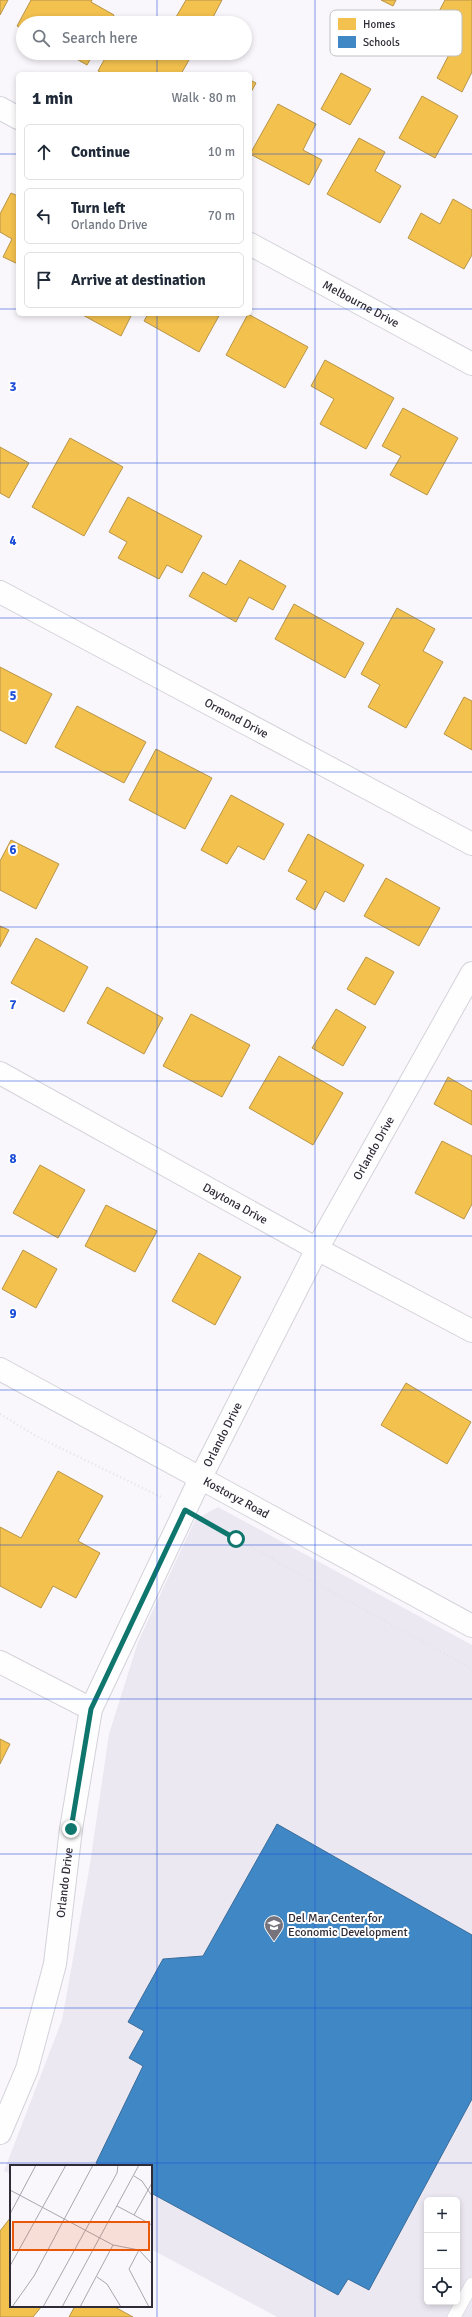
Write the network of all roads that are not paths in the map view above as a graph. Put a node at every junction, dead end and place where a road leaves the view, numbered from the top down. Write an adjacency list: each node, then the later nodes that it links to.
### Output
1 (0, 108): 2 (street)
2 (16, 117)
3 (252, 245): 4 (street, Melbourne Drive)
4 (472, 364)
5 (0, 592): 6 (street, Ormond Drive)
6 (472, 844)
7 (472, 973): 9 (street, Orlando Drive)
8 (0, 1073): 9 (street, Daytona Drive)
9 (317, 1249): 10 (street, Daytona Drive); 12 (street, Orlando Drive)
10 (472, 1331)
11 (0, 1369): 12 (street, Kostoryz Road)
12 (200, 1479): 13 (street, Kostoryz Road); 15 (street, Orlando Drive)
13 (472, 1626)
14 (0, 1662): 15 (street)
15 (91, 1709): 16 (street, Orlando Drive)
16 (0, 2133)
17 (472, 2284): 18 (lane)
18 (454, 2317)

